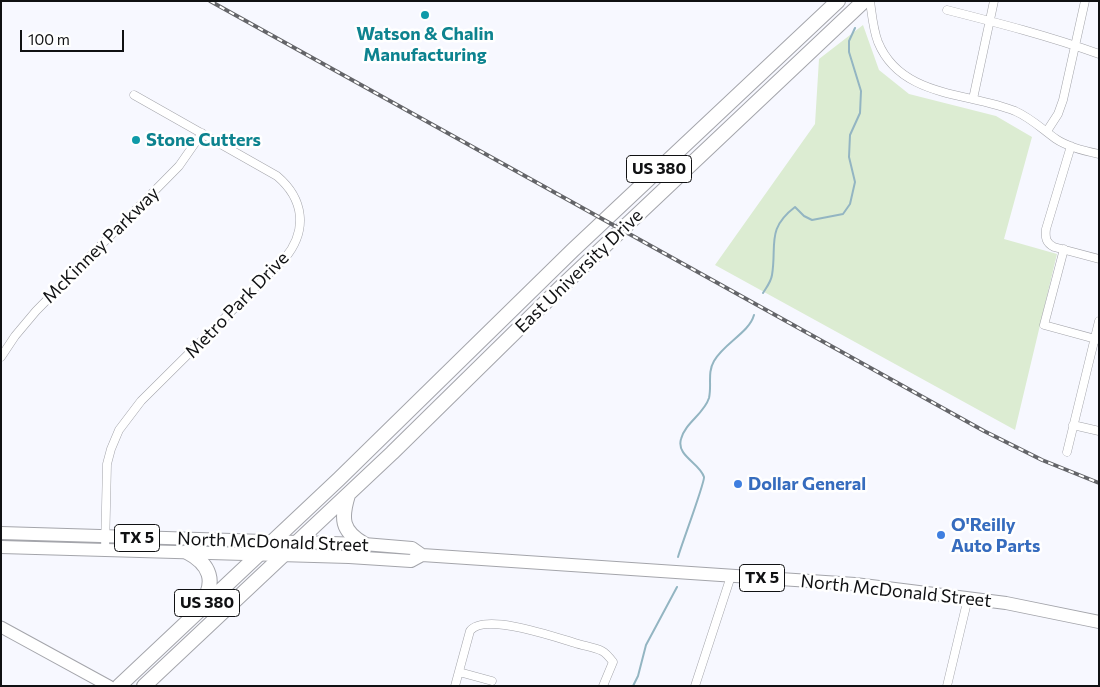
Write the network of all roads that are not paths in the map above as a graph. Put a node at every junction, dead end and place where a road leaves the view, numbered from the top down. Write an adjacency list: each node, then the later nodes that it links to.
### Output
1 (838, 1): 10 (highway, East University Drive / US 380)
2 (864, 1): 13 (highway, East University Drive / US 380)
3 (870, 1): 12 (street)
4 (994, 1): 7 (street)
5 (1085, 1): 8 (street)
6 (947, 10): 7 (street)
7 (989, 21): 8 (street); 12 (street)
8 (1075, 45): 9 (street); 14 (street)
9 (1099, 54)
10 (745, 89): 13 (highway); 23 (highway, East University Drive / US 380)
11 (134, 96): 15 (street, Metro Park Drive)
12 (973, 99): 14 (street)
13 (758, 102): 24 (highway, East University Drive / US 380)
14 (1047, 131): 16 (street)
15 (202, 133): 22 (street, McKinney Parkway); 32 (street, Metro Park Drive)
16 (1071, 146): 17 (street); 18 (street)
17 (1099, 154)
18 (1064, 249): 19 (street); 21 (street)
19 (1099, 259)
20 (1099, 322): 21 (street)
21 (1097, 339): 25 (street)
22 (1, 357)
23 (418, 403): 24 (highway); 30 (highway, East University Drive / US 380)
24 (431, 416): 28 (highway, East University Drive / US 380)
25 (1073, 424): 26 (street); 27 (street)
26 (1099, 430)
27 (1067, 452)
28 (349, 493): 31 (highway, East University Drive / US 380); 33 (highway)
29 (1, 533): 32 (main road, North McDonald Street / TX 5)
30 (272, 542): 31 (main road, North McDonald Street / TX 5); 32 (main road, North McDonald Street / TX 5); 36 (highway, US 380)
31 (297, 542): 33 (main road, North McDonald Street / TX 5); 37 (highway, US 380)
32 (105, 543): 34 (main road, North McDonald Street / TX 5); 35 (main road, North McDonald Street / TX 5)
33 (364, 544): 38 (main road, North McDonald Street / TX 5)
34 (1, 546)
35 (188, 552): 36 (main road, North McDonald Street / TX 5); 41 (highway)
36 (259, 554): 37 (main road, North McDonald Street / TX 5); 41 (highway, US 380)
37 (284, 555): 38 (main road, North McDonald Street / TX 5); 48 (highway, US 380)
38 (422, 555): 39 (main road, North McDonald Street / TX 5)
39 (731, 576): 40 (main road, North McDonald Street / TX 5); 51 (street)
40 (968, 598): 42 (main road, North McDonald Street / TX 5); 52 (street)
41 (189, 620): 47 (highway, US 380)
42 (1099, 622)
43 (1, 627): 46 (street)
44 (459, 672): 45 (street); 49 (street); 50 (street)
45 (492, 681)
46 (109, 686)
47 (119, 686)
48 (144, 686)
49 (455, 686)
50 (603, 686)
51 (696, 686)
52 (947, 686)

